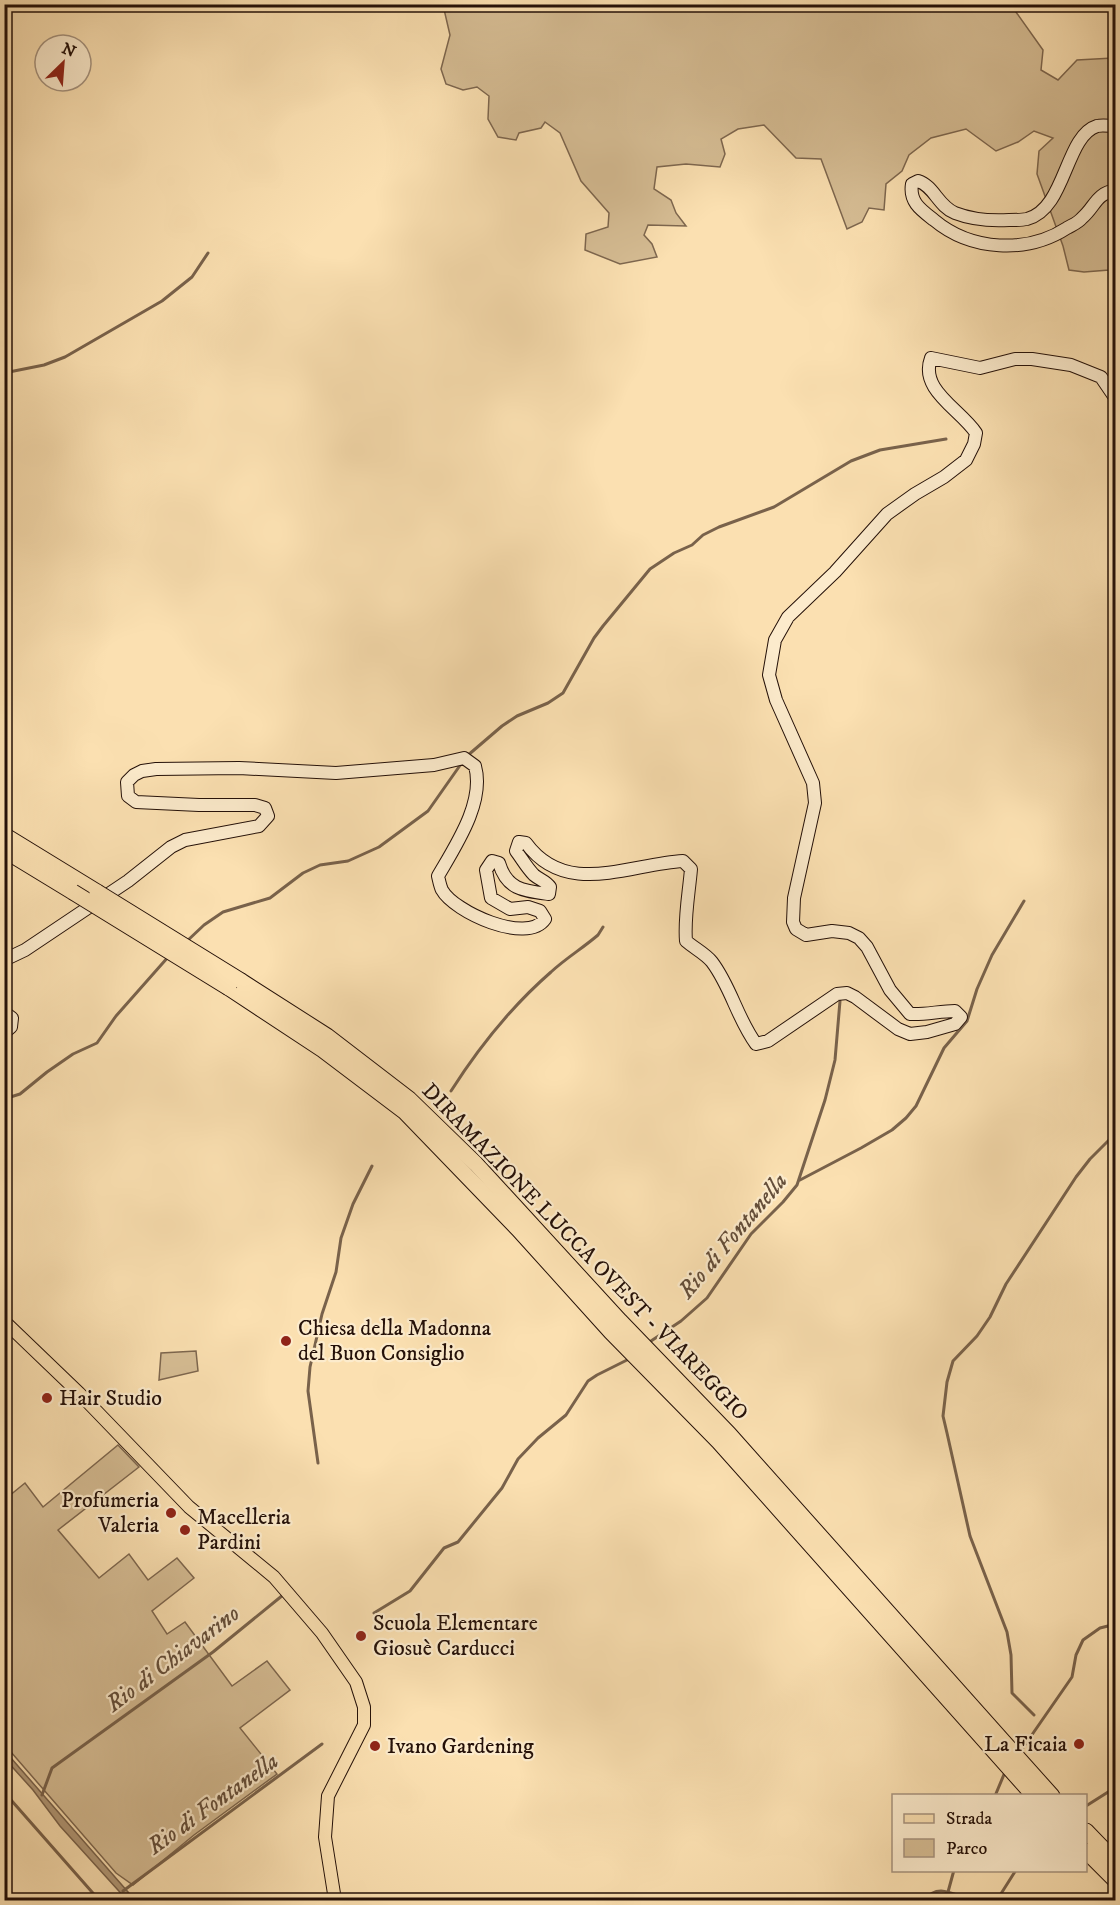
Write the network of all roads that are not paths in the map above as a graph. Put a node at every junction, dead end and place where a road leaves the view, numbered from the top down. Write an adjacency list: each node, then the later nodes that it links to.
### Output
1 (1116, 126): 2 (street)
2 (1116, 190)
3 (1116, 399): 6 (street)
4 (4, 836): 7 (highway, DIRAMAZIONE LUCCA OVEST - VIAREGGIO, bridge)
5 (4, 850): 7 (highway, DIRAMAZIONE LUCCA OVEST - VIAREGGIO, bridge)
6 (4, 960)
7 (235, 984): 11 (highway, DIRAMAZIONE LUCCA OVEST - VIAREGGIO); 11 (highway, DIRAMAZIONE LUCCA OVEST - VIAREGGIO)
8 (4, 1012): 9 (street)
9 (4, 1033)
10 (4, 1321): 19 (main road)
11 (724, 1438): 12 (highway, DIRAMAZIONE LUCCA OVEST - VIAREGGIO)
12 (884, 1615): 13 (highway, DIRAMAZIONE LUCCA OVEST - VIAREGGIO); 14 (highway, DIRAMAZIONE LUCCA OVEST - VIAREGGIO)
13 (1032, 1794)
14 (1050, 1794)
15 (1087, 1832): 17 (highway)
16 (1087, 1852): 18 (highway)
17 (1116, 1862)
18 (1116, 1881)
19 (335, 1900)

